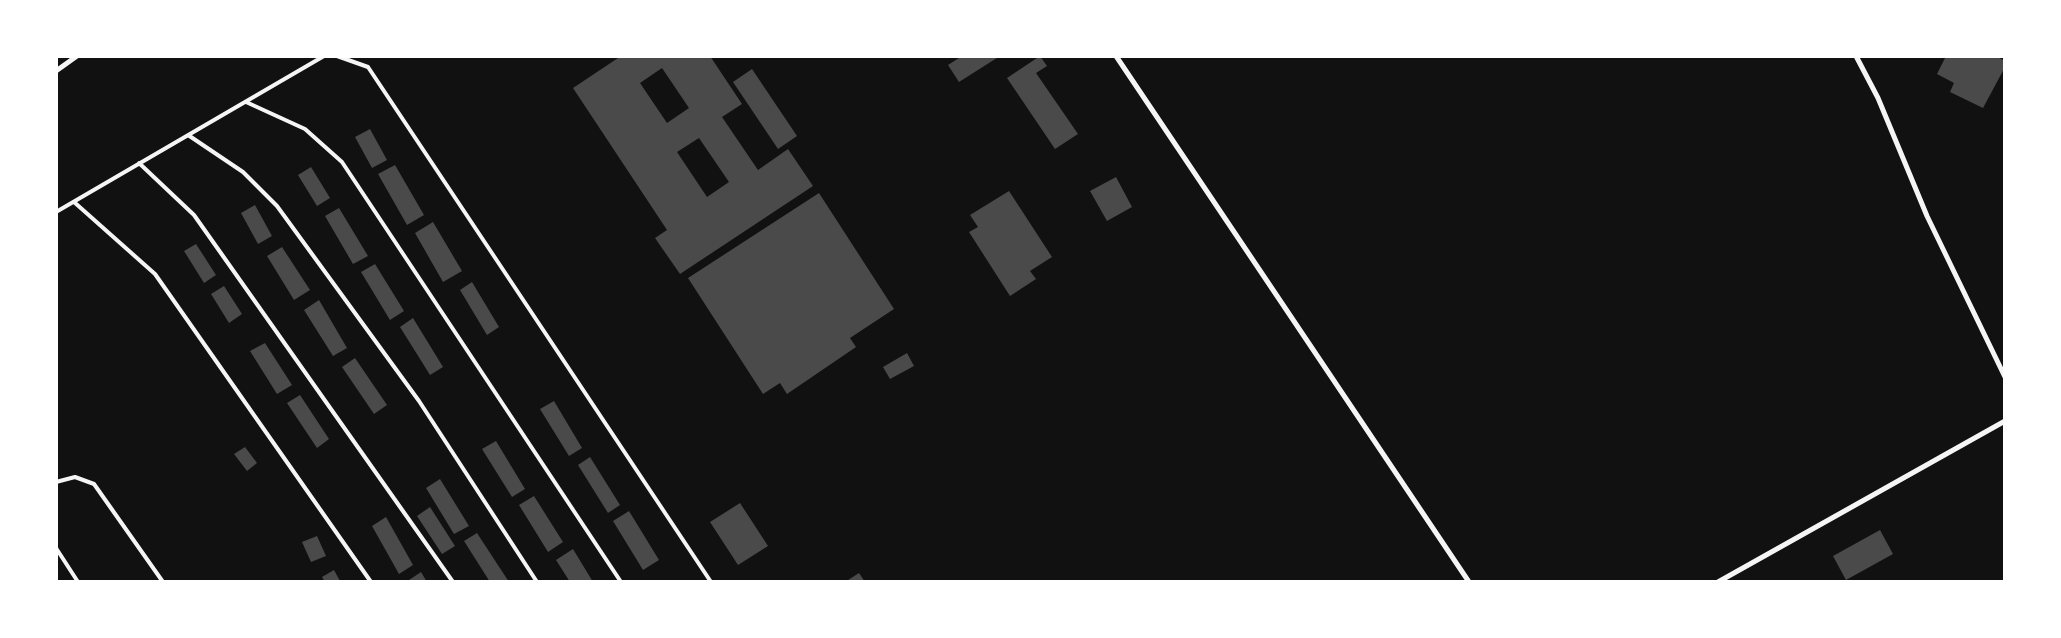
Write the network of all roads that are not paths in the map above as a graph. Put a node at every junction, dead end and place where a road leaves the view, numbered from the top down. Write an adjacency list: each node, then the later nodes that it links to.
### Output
1 (76, 56): 6 (street)
2 (324, 56): 7 (lane)
3 (337, 56): 22 (lane)
4 (1116, 56): 23 (street)
5 (1856, 56): 12 (street)
6 (56, 71)
7 (246, 102): 8 (lane); 21 (lane)
8 (188, 135): 9 (lane); 20 (lane)
9 (139, 163): 10 (lane); 19 (lane)
10 (74, 202): 11 (lane); 18 (lane)
11 (56, 212)
12 (2005, 377)
13 (2005, 421): 24 (street)
14 (56, 482): 17 (lane)
15 (56, 548): 16 (lane)
16 (78, 582)
17 (163, 582)
18 (371, 582)
19 (453, 582)
20 (537, 582)
21 (621, 582)
22 (711, 582)
23 (1469, 582)
24 (1718, 582)

